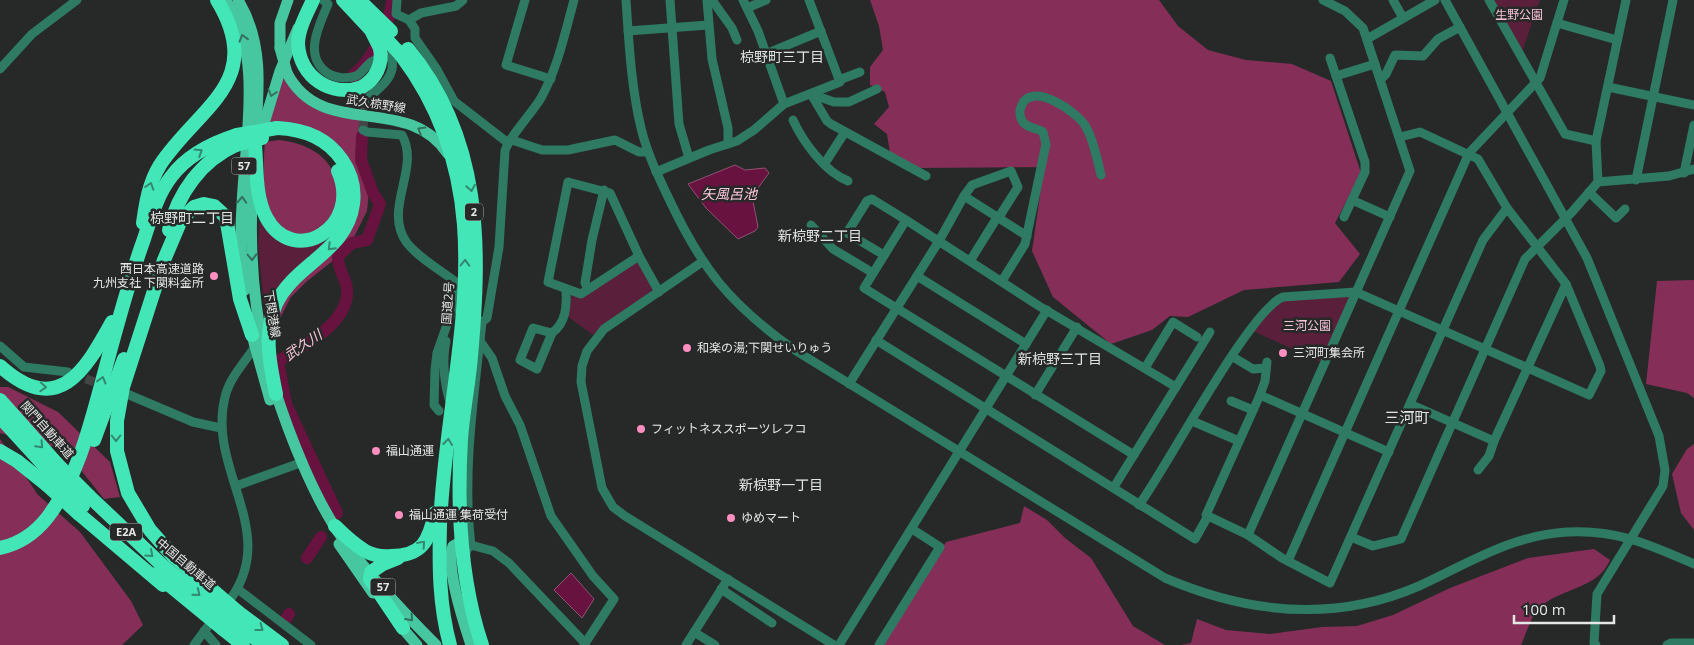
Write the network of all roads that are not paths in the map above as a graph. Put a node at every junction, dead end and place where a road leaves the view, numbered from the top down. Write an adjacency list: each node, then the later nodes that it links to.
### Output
1 (76, 0): 46 (street)
2 (217, 0): 102 (highway, one-way to 2)
3 (225, 0): 129 (main road, 下関港線 / 57, one-way to 3)
4 (238, 0): 71 (main road, 下関港線 / 57)
5 (288, 0): 83 (main road, 武久椋野線, one-way to 5, bridge)
6 (312, 0): 53 (highway); 79 (main road, one-way to 79)
7 (323, 0): 53 (street)
8 (343, 0): 33 (highway, 国道2号 / 2)
9 (359, 0): 33 (highway, 国道2号 / 2)
10 (366, 0): 33 (main road)
11 (396, 0): 31 (street)
12 (463, 0): 31 (street)
13 (525, 0): 49 (street)
14 (574, 0): 49 (street)
15 (626, 0): 38 (street)
16 (670, 0): 36 (street)
17 (707, 0): 34 (street)
18 (712, 0): 40 (street)
19 (766, 0): 29 (street)
20 (809, 0): 37 (street)
21 (1324, 0): 39 (street)
22 (1393, 0): 30 (street)
23 (1435, 0): 30 (street)
24 (1445, 0): 35 (street)
25 (1489, 0): 52 (street)
26 (1564, 0): 32 (street)
27 (1626, 0): 41 (street)
28 (1673, 0): 57 (street)
29 (745, 4): 43 (street)
30 (1403, 18): 39 (street)
31 (410, 20): 42 (street)
32 (1557, 23): 41 (street); 52 (street)
33 (377, 25): 42 (highway, 国道2号 / 2, bridge); 53 (highway, bridge)
34 (708, 25): 36 (street); 70 (street)
35 (1460, 27): 51 (street); 60 (street)
36 (672, 28): 38 (street); 74 (street)
37 (821, 31): 43 (street); 50 (street)
38 (628, 32): 72 (street)
39 (1367, 38): 45 (street)
40 (737, 40)
41 (1617, 40): 54 (street)
42 (404, 50): 53 (street); 53 (street); 68 (street); 83 (highway, 国道2号 / 2); 178 (highway, 国道2号 / 2, one-way to 178)
43 (766, 54): 58 (street)
44 (1330, 58): 48 (street)
45 (1375, 64): 48 (street); 51 (street)
46 (0, 69)
47 (860, 72): 50 (street)
48 (1336, 76): 89 (street)
49 (551, 79): 68 (street)
50 (839, 80): 56 (street)
51 (1380, 80): 66 (street)
52 (1536, 84): 60 (street); 69 (street)
53 (358, 86)
54 (1608, 87): 57 (street); 69 (street)
55 (877, 89): 56 (street)
56 (811, 94): 58 (street); 65 (street)
57 (1654, 96): 59 (street); 82 (street)
58 (784, 104): 70 (street)
59 (1694, 105)
60 (1508, 112): 73 (street); 96 (street)
61 (793, 120): 75 (street)
62 (1694, 125): 78 (street)
63 (363, 130): 121 (street)
64 (276, 132): 67 (highway, bridge); 79 (highway); 142 (highway, one-way to 142)
65 (845, 132): 75 (street); 81 (street)
66 (1400, 137): 73 (street); 94 (street)
67 (237, 140): 102 (highway, one-way to 67); 105 (highway)
68 (510, 141): 72 (street); 128 (street)
69 (1596, 141): 85 (street)
70 (728, 144): 74 (street)
71 (255, 145): 79 (highway); 91 (main road, 下関港線 / 57)
72 (647, 152): 77 (street)
73 (1469, 153): 90 (street); 120 (street)
74 (689, 158): 77 (street)
75 (825, 162): 84 (street)
76 (1694, 169): 78 (street)
77 (656, 172): 107 (street)
78 (1684, 172): 82 (street)
79 (257, 174): 91 (main road)
80 (1100, 175): 99 (street)
81 (926, 176)
82 (1636, 180): 85 (street)
83 (459, 181): 149 (highway, 国道2号 / 2, one-way to 83)
84 (848, 181)
85 (1598, 182): 87 (street)
86 (604, 190): 104 (street); 112 (street); 113 (street)
87 (1589, 192): 92 (street); 96 (street)
88 (964, 196): 93 (street); 93 (street); 100 (street)
89 (1352, 200): 94 (street); 95 (street)
90 (1507, 208): 101 (street); 123 (street)
91 (251, 209): 142 (main road, 下関港線 / 57, one-way to 142)
92 (1624, 209)
93 (998, 216): 99 (street); 106 (street)
94 (1390, 216): 115 (street)
95 (1344, 217)
96 (1566, 217): 101 (street); 177 (street)
97 (906, 220): 100 (street); 103 (street); 103 (street)
98 (811, 225): 108 (street)
99 (1027, 236): 110 (street)
100 (939, 241): 106 (street); 109 (street)
101 (1537, 246): 111 (street); 132 (street)
102 (139, 251): 116 (highway)
103 (884, 255): 108 (street)
104 (639, 256): 112 (street); 114 (street)
105 (164, 260): 117 (highway); 129 (highway)
106 (970, 261): 110 (street)
107 (702, 262): 114 (street); 139 (street)
108 (873, 273): 118 (street)
109 (916, 276): 118 (street); 130 (street)
110 (1002, 281): 119 (street)
111 (1566, 284): 136 (street); 136 (street)
112 (588, 289): 113 (street)
113 (566, 290): 125 (street)
114 (659, 292): 187 (street)
115 (1356, 292): 120 (street); 133 (street); 151 (street)
116 (123, 302): 134 (highway, one-way to 116); 179 (highway, one-way to 116)
117 (148, 306): 181 (highway); 184 (highway, one-way to 184)
118 (896, 308): 127 (street); 138 (street)
119 (1047, 310): 122 (street); 130 (street)
120 (1399, 311): 123 (street); 156 (street)
121 (449, 322): 149 (street); 149 (street)
122 (1077, 327): 135 (street); 143 (street)
123 (1443, 331): 132 (street); 147 (street)
124 (1210, 332): 140 (street)
125 (552, 333): 125 (street)
126 (1197, 337): 135 (street)
127 (876, 340): 139 (street); 148 (street)
128 (480, 341): 178 (street); 197 (street)
129 (253, 342): 155 (street); 163 (main road, 下関港線 / 57)
130 (1026, 344): 138 (street)
131 (0, 346): 137 (street)
132 (1485, 349): 136 (street); 154 (street)
133 (1233, 357): 144 (street); 153 (street)
134 (0, 366)
135 (1145, 368): 140 (street)
136 (1527, 368): 158 (street)
137 (68, 372)
138 (1006, 376): 143 (street); 148 (street)
139 (849, 384): 160 (street)
140 (1176, 387): 162 (street)
141 (127, 394): 155 (street)
142 (276, 394): 163 (main road, 下関港線 / 57)
143 (1035, 395): 162 (street)
144 (1260, 395): 150 (street); 151 (street)
145 (0, 400): 165 (highway, 関門自動車道 / E2A, one-way to 165)
146 (1231, 401): 150 (street)
147 (1410, 404): 154 (street); 161 (street)
148 (986, 408): 160 (street); 168 (street)
149 (446, 410): 169 (highway, 国道2号 / 2, one-way to 149)
150 (1253, 410): 157 (street)
151 (1302, 413): 156 (street); 175 (street)
152 (0, 417): 165 (highway, 関門自動車道 / E2A)
153 (1192, 421): 157 (street); 171 (street)
154 (1453, 421): 158 (street); 176 (street)
155 (221, 428): 167 (street)
156 (1346, 432): 161 (street); 182 (street)
157 (1239, 441): 172 (street)
158 (1494, 441): 164 (street)
159 (0, 450): 165 (highway)
160 (959, 452): 174 (street); 177 (street)
161 (1389, 452): 176 (street)
162 (1134, 455): 168 (street)
163 (299, 463): 167 (street); 173 (main road, 下関港線 / 57); 193 (main road, 下関港線 / 57)
164 (1478, 470)
165 (52, 474): 166 (highway, 関門自動車道 / E2A, bridge); 170 (highway, bridge)
166 (70, 485): 170 (highway, 中国自動車道 / E2A, bridge)
167 (236, 486): 189 (street)
168 (1114, 487): 171 (street)
169 (442, 491): 180 (highway, one-way to 169); 206 (highway, 国道2号 / 2)
170 (84, 505): 184 (highway, 中国自動車道 / E2A); 192 (highway)
171 (1140, 505): 172 (street)
172 (1208, 516): 175 (street)
173 (335, 526): 180 (highway); 185 (main road, 下関港線 / 57)
174 (912, 528): 212 (street); 213 (street)
175 (1248, 535): 182 (street)
176 (1351, 537): 182 (street)
177 (1633, 538): 183 (street); 214 (street)
178 (467, 544): 186 (highway, 国道2号 / 2); 195 (main road); 197 (street)
179 (0, 548)
180 (404, 556): 185 (highway)
181 (0, 557)
182 (1288, 561)
183 (1694, 564)
184 (165, 565): 190 (highway, one-way to 190, bridge); 192 (highway, 中国自動車道 / E2A, bridge)
185 (371, 572): 193 (highway); 205 (main road, 下関港線 / 57, one-way to 205)
186 (466, 574): 207 (main road); 208 (highway, 国道2号 / 2)
187 (728, 579): 188 (street); 211 (street)
188 (721, 589): 191 (street); 194 (street)
189 (239, 590): 192 (street); 203 (street)
190 (230, 620): 192 (highway, 中国自動車道 / E2A, bridge); 200 (highway, 中国自動車道 / E2A); 201 (highway, 中国自動車道 / E2A); 202 (highway, one-way to 202)
191 (772, 623)
192 (207, 625): 198 (street); 199 (street)
193 (403, 628): 204 (main road, 下関港線 / 57)
194 (694, 632): 209 (street); 210 (street)
195 (469, 641)
196 (1694, 643): 215 (street)
197 (584, 644)
198 (194, 645)
199 (216, 645)
200 (243, 645)
201 (264, 645)
202 (282, 645)
203 (311, 645)
204 (417, 645)
205 (436, 645)
206 (450, 645)
207 (476, 645)
208 (482, 645)
209 (686, 645)
210 (715, 645)
211 (834, 645)
212 (839, 645)
213 (879, 645)
214 (1596, 645)
215 (1667, 645)

